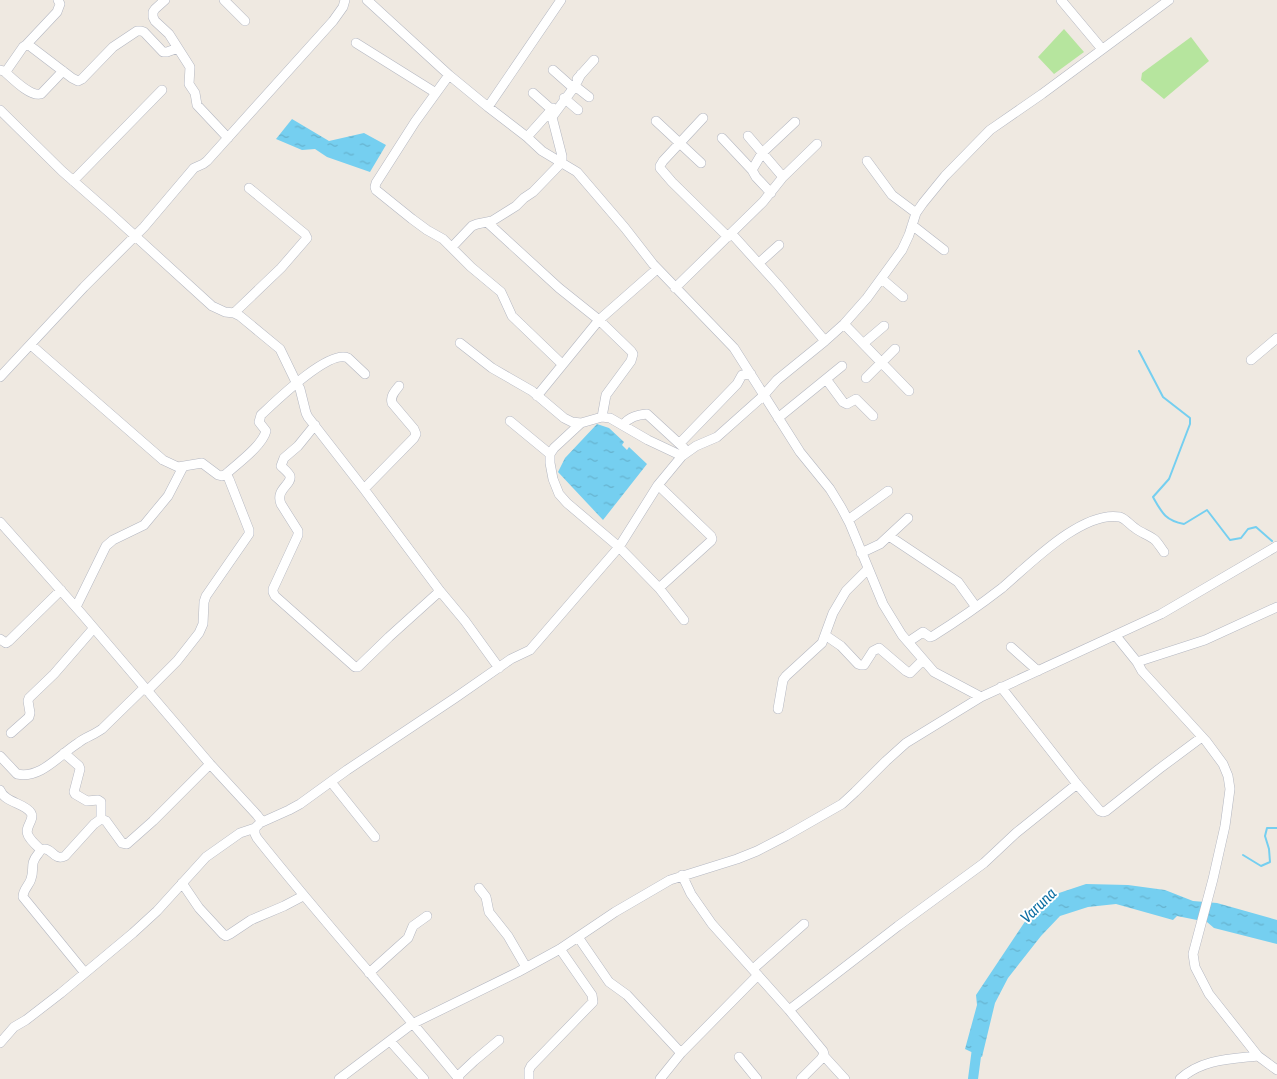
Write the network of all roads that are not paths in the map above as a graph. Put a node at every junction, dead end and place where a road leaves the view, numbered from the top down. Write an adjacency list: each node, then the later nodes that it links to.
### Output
1 (58, 0): 11 (street)
2 (165, 0): 12 (street)
3 (224, 0): 9 (street)
4 (345, 0): 34 (street)
5 (367, 0): 18 (street)
6 (561, 0): 25 (street)
7 (1061, 0): 13 (street)
8 (1169, 0): 13 (street)
9 (245, 20)
10 (356, 43): 21 (street)
11 (26, 45): 16 (street); 17 (street)
12 (178, 48): 17 (street); 34 (street)
13 (1102, 49): 47 (street)
14 (594, 60): 19 (street)
15 (553, 70): 19 (street)
16 (2, 71): 17 (street)
17 (63, 71)
18 (449, 75): 21 (street); 25 (street)
19 (573, 86): 23 (street); 24 (street); 26 (street)
20 (162, 90): 44 (street)
21 (436, 93): 53 (street)
22 (533, 93): 26 (street)
23 (589, 97)
24 (564, 98): 28 (street); 40 (street)
25 (488, 107): 33 (street)
26 (551, 109): 33 (street)
27 (0, 110): 44 (street)
28 (578, 110)
29 (703, 118): 36 (street)
30 (656, 121): 36 (street)
31 (795, 122): 38 (street)
32 (748, 136): 38 (street)
33 (527, 137): 40 (street)
34 (228, 138): 51 (street)
35 (722, 138): 42 (street)
36 (680, 143): 41 (street); 50 (street)
37 (817, 144): 43 (street)
38 (762, 153): 42 (street); 43 (street)
39 (867, 161): 47 (street)
40 (562, 162): 48 (street); 56 (street)
41 (700, 164)
42 (752, 170): 46 (street)
43 (783, 177): 46 (street)
44 (73, 181): 51 (street)
45 (249, 188): 60 (street)
46 (771, 193): 50 (street)
47 (916, 213): 49 (street)
48 (488, 222): 53 (street); 61 (street)
49 (912, 225): 54 (street); 57 (street)
50 (729, 235): 55 (street); 58 (street)
51 (136, 236): 60 (street); 68 (street)
52 (780, 245): 55 (street)
53 (452, 247): 72 (street)
54 (944, 250)
55 (759, 263): 65 (street)
56 (657, 268): 58 (street); 61 (street)
57 (882, 279): 59 (street); 62 (street)
58 (675, 288): 75 (street)
59 (903, 297)
60 (234, 313): 79 (street)
61 (599, 320): 72 (street); 85 (street)
62 (844, 324): 65 (street); 67 (street)
63 (884, 326): 67 (street)
64 (1277, 338): 70 (street)
65 (825, 341): 83 (street)
66 (460, 343): 82 (street)
67 (864, 343): 71 (street)
68 (31, 345): 76 (street); 94 (street)
69 (895, 349): 71 (street)
70 (1251, 360)
71 (882, 362): 78 (street); 81 (street)
72 (562, 364): 82 (street)
73 (842, 366): 77 (street)
74 (365, 374): 79 (street)
75 (751, 374): 83 (street); 91 (street)
76 (0, 377)
77 (826, 378): 84 (street); 86 (street)
78 (866, 378)
79 (296, 382): 89 (street); 95 (street)
80 (399, 386): 97 (street)
81 (909, 391)
82 (537, 396): 88 (street)
83 (763, 396): 86 (street); 93 (street)
84 (873, 416)
85 (602, 417): 88 (street); 90 (street)
86 (778, 418): 100 (street)
87 (510, 421): 92 (street)
88 (581, 423): 92 (street)
89 (315, 425): 97 (street); 110 (street)
90 (623, 425): 91 (street); 93 (street)
91 (680, 443): 93 (street)
92 (550, 454): 104 (street)
93 (685, 454): 96 (street)
94 (183, 467): 95 (street); 111 (street)
95 (226, 474): 126 (street)
96 (658, 485): 104 (street); 108 (street)
97 (364, 489): 110 (street)
98 (888, 491): 100 (street)
99 (908, 518): 102 (street)
100 (848, 520): 106 (street)
101 (0, 522): 109 (street)
102 (889, 536): 106 (street); 113 (street)
103 (1277, 546): 117 (street)
104 (619, 547): 108 (street); 123 (street)
105 (1164, 552): 113 (street)
106 (861, 553): 107 (street)
107 (868, 569): 116 (street); 119 (street)
108 (659, 588): 114 (street)
109 (61, 590): 111 (street); 118 (street)
110 (440, 592): 123 (street)
111 (76, 607): 115 (street)
112 (1277, 607): 122 (street)
113 (976, 608): 119 (street)
114 (684, 620)
115 (94, 629): 126 (street); 129 (street)
116 (825, 635): 121 (street); 128 (street)
117 (1116, 636): 122 (street); 124 (street)
118 (0, 639)
119 (908, 642): 121 (street)
120 (1011, 647): 124 (street)
121 (923, 660): 127 (street)
122 (1137, 662): 130 (street)
123 (499, 668): 134 (street)
124 (1038, 671): 125 (street)
125 (1001, 687): 127 (street); 135 (street)
126 (146, 690): 131 (street); 133 (street)
127 (981, 697): 141 (street)
128 (778, 709)
129 (11, 734)
130 (1202, 737): 135 (street); 160 (street)
131 (64, 753): 132 (street); 137 (street)
132 (0, 756)
133 (210, 764): 137 (street); 138 (street)
134 (331, 782): 138 (street); 139 (street)
135 (1077, 784): 153 (street)
136 (0, 790): 140 (street)
137 (101, 819): 140 (street)
138 (258, 826): 142 (street); 144 (street)
139 (375, 837)
140 (41, 850): 151 (street)
141 (682, 876): 147 (street); 150 (street)
142 (182, 883): 144 (street); 151 (street)
143 (479, 888): 149 (street)
144 (303, 896): 152 (street)
145 (427, 916): 152 (street)
146 (804, 924): 150 (street)
147 (578, 937): 148 (street); 158 (street)
148 (560, 949): 149 (street); 166 (street)
149 (526, 968): 154 (street)
150 (755, 972): 153 (street); 158 (street)
151 (85, 973): 157 (street)
152 (369, 973): 154 (street)
153 (790, 1010): 159 (street)
154 (412, 1024): 156 (street); 165 (street)
155 (500, 1040): 165 (street)
156 (390, 1041): 163 (street); 164 (street)
157 (0, 1042)
158 (681, 1053): 167 (street)
159 (824, 1054): 169 (street); 170 (street)
160 (1258, 1056): 162 (street); 171 (street)
161 (739, 1058): 168 (street)
162 (1277, 1070)
163 (345, 1077)
164 (422, 1078)
165 (458, 1078)
166 (529, 1079)
167 (660, 1079)
168 (757, 1079)
169 (801, 1079)
170 (845, 1079)
171 (1180, 1079)

